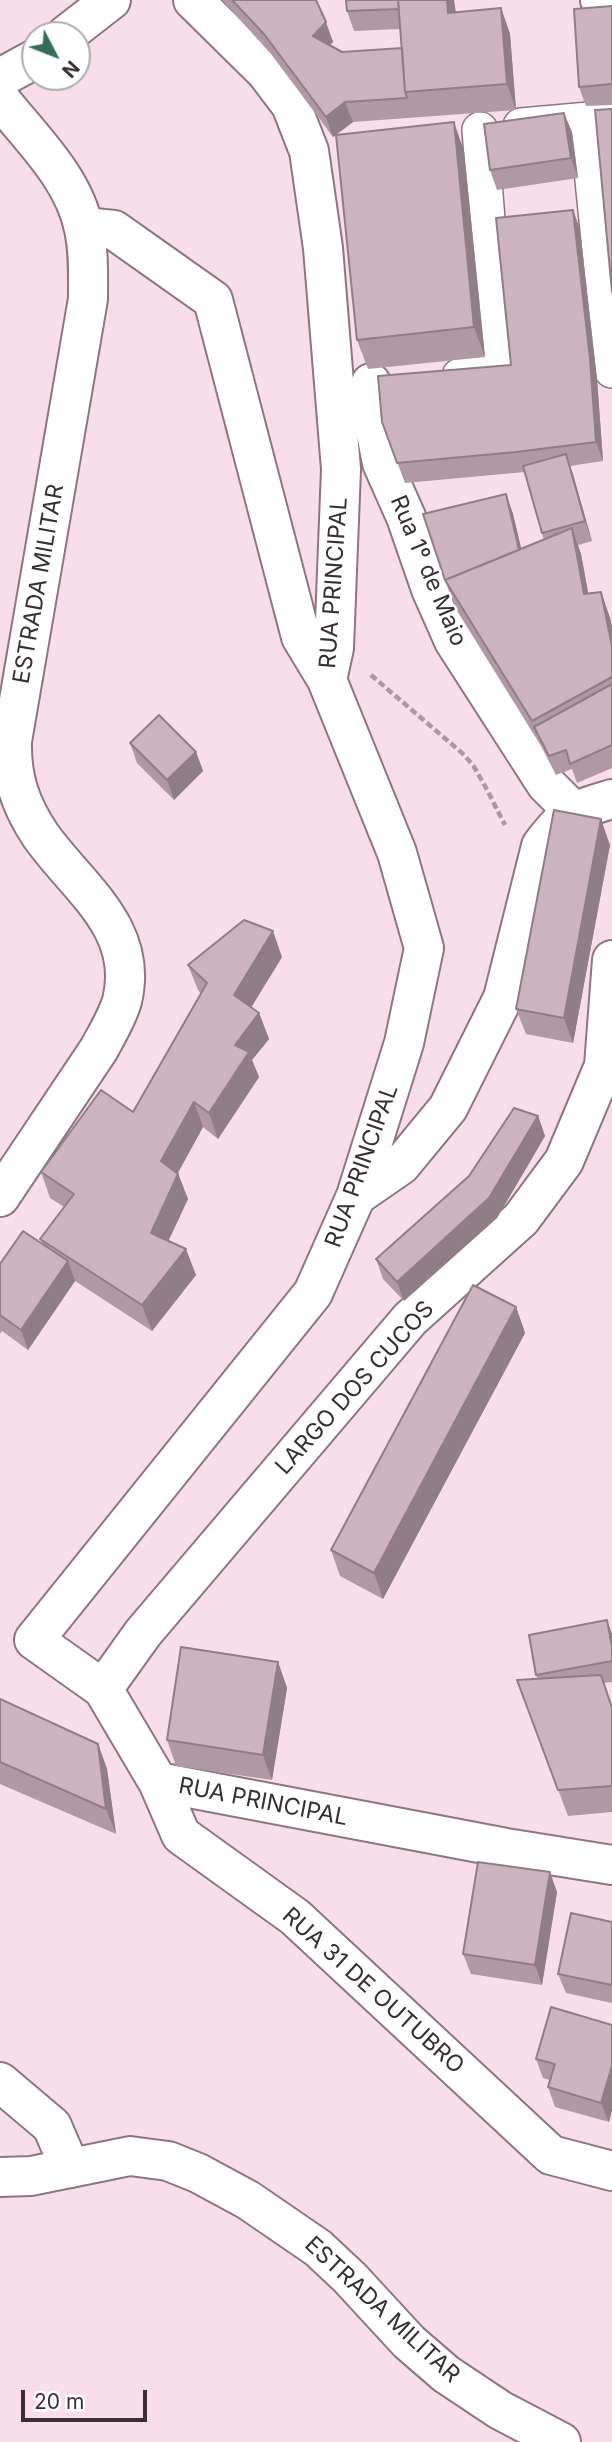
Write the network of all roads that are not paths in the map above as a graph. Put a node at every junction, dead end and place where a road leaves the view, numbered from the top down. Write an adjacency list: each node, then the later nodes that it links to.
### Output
1 (111, 0): 5 (street)
2 (193, 0): 14 (street, RUA PRINCIPAL)
3 (600, 0): 4 (street)
4 (612, 2)
5 (84, 21)
6 (21, 67): 7 (street)
7 (0, 78)
8 (0, 99): 10 (street, ESTRADA MILITAR)
9 (600, 119): 11 (street); 12 (street)
10 (84, 227): 14 (street); 19 (street, ESTRADA MILITAR)
11 (612, 370)
12 (443, 377)
13 (384, 382): 16 (street, Rua 1º de Maio)
14 (330, 664): 18 (street, RUA PRINCIPAL)
15 (612, 799): 16 (street)
16 (573, 811): 18 (street)
17 (612, 960): 21 (street, LARGO DOS CUCOS)
18 (356, 1196): 20 (street, RUA PRINCIPAL)
19 (0, 1197)
20 (17, 1641): 21 (street, RUA PRINCIPAL)
21 (103, 1689): 22 (street, RUA PRINCIPAL)
22 (158, 1782): 23 (street, RUA PRINCIPAL); 26 (street, RUA 31 DE OUTUBRO)
23 (608, 1861)
24 (0, 2082): 25 (street)
25 (70, 2168): 27 (street, ESTRADA MILITAR); 28 (street, ESTRADA MILITAR)
26 (612, 2171)
27 (0, 2177)
28 (561, 2442)

